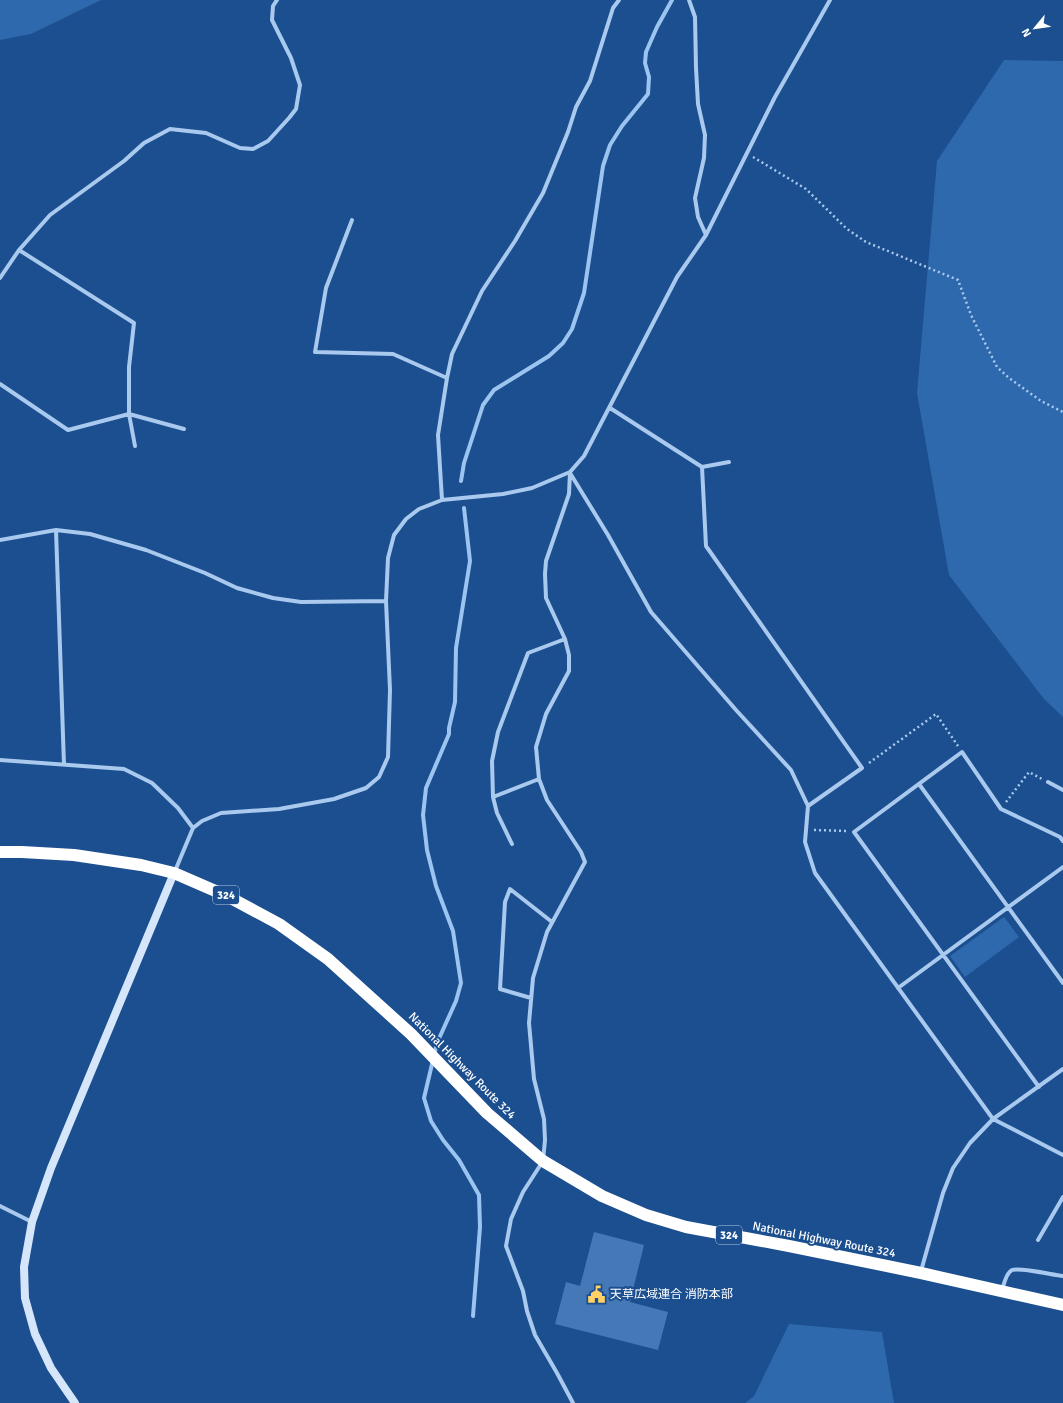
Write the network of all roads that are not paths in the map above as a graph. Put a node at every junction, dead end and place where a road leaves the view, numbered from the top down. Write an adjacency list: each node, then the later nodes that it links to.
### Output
1 (277, 0): 7 (street)
2 (619, 0): 9 (street)
3 (688, 0): 6 (street)
4 (830, 0): 6 (street)
5 (352, 220): 9 (street)
6 (706, 235): 11 (street)
7 (19, 250): 8 (street); 12 (street)
8 (0, 278)
9 (447, 378): 18 (street)
10 (0, 384): 12 (street)
11 (610, 408): 16 (street); 17 (street)
12 (129, 414): 13 (street); 14 (street)
13 (184, 429)
14 (135, 446)
15 (729, 462): 16 (street)
16 (702, 467): 30 (street)
17 (570, 472): 18 (street); 22 (street); 30 (street)
18 (442, 500): 21 (street)
19 (56, 530): 20 (street); 21 (street); 24 (street)
20 (0, 540)
21 (386, 601): 31 (street)
22 (565, 639): 25 (street); 29 (street)
23 (0, 760): 24 (street)
24 (64, 765): 31 (street)
25 (539, 779): 29 (street); 38 (street)
26 (1048, 782): 28 (street)
27 (919, 784): 32 (street); 37 (street); 39 (street)
28 (1063, 790)
29 (493, 797): 33 (street)
30 (808, 806): 41 (street)
31 (193, 828): 36 (street)
32 (1063, 841)
33 (512, 844)
34 (0, 852): 36 (highway, National Highway Route 324 / 324)
35 (1063, 867): 37 (street)
36 (174, 873): 47 (highway, National Highway Route 324 / 324); 50 (street)
37 (1008, 907): 39 (street); 40 (street)
38 (552, 922): 42 (street); 42 (street)
39 (943, 955): 41 (street); 44 (street)
40 (1063, 983)
41 (898, 988): 45 (street)
42 (531, 998): 47 (street)
43 (1063, 1069): 44 (street)
44 (1039, 1087): 45 (street)
45 (993, 1119): 46 (street); 52 (street)
46 (1063, 1155)
47 (543, 1161): 52 (highway, National Highway Route 324 / 324); 57 (street)
48 (1063, 1197): 51 (street)
49 (0, 1206): 50 (street)
50 (32, 1222): 56 (street)
51 (1038, 1240)
52 (920, 1273): 54 (highway, National Highway Route 324 / 324)
53 (1063, 1276): 54 (street)
54 (1001, 1292): 55 (highway, National Highway Route 324 / 324)
55 (1063, 1305)
56 (75, 1403)
57 (573, 1403)

